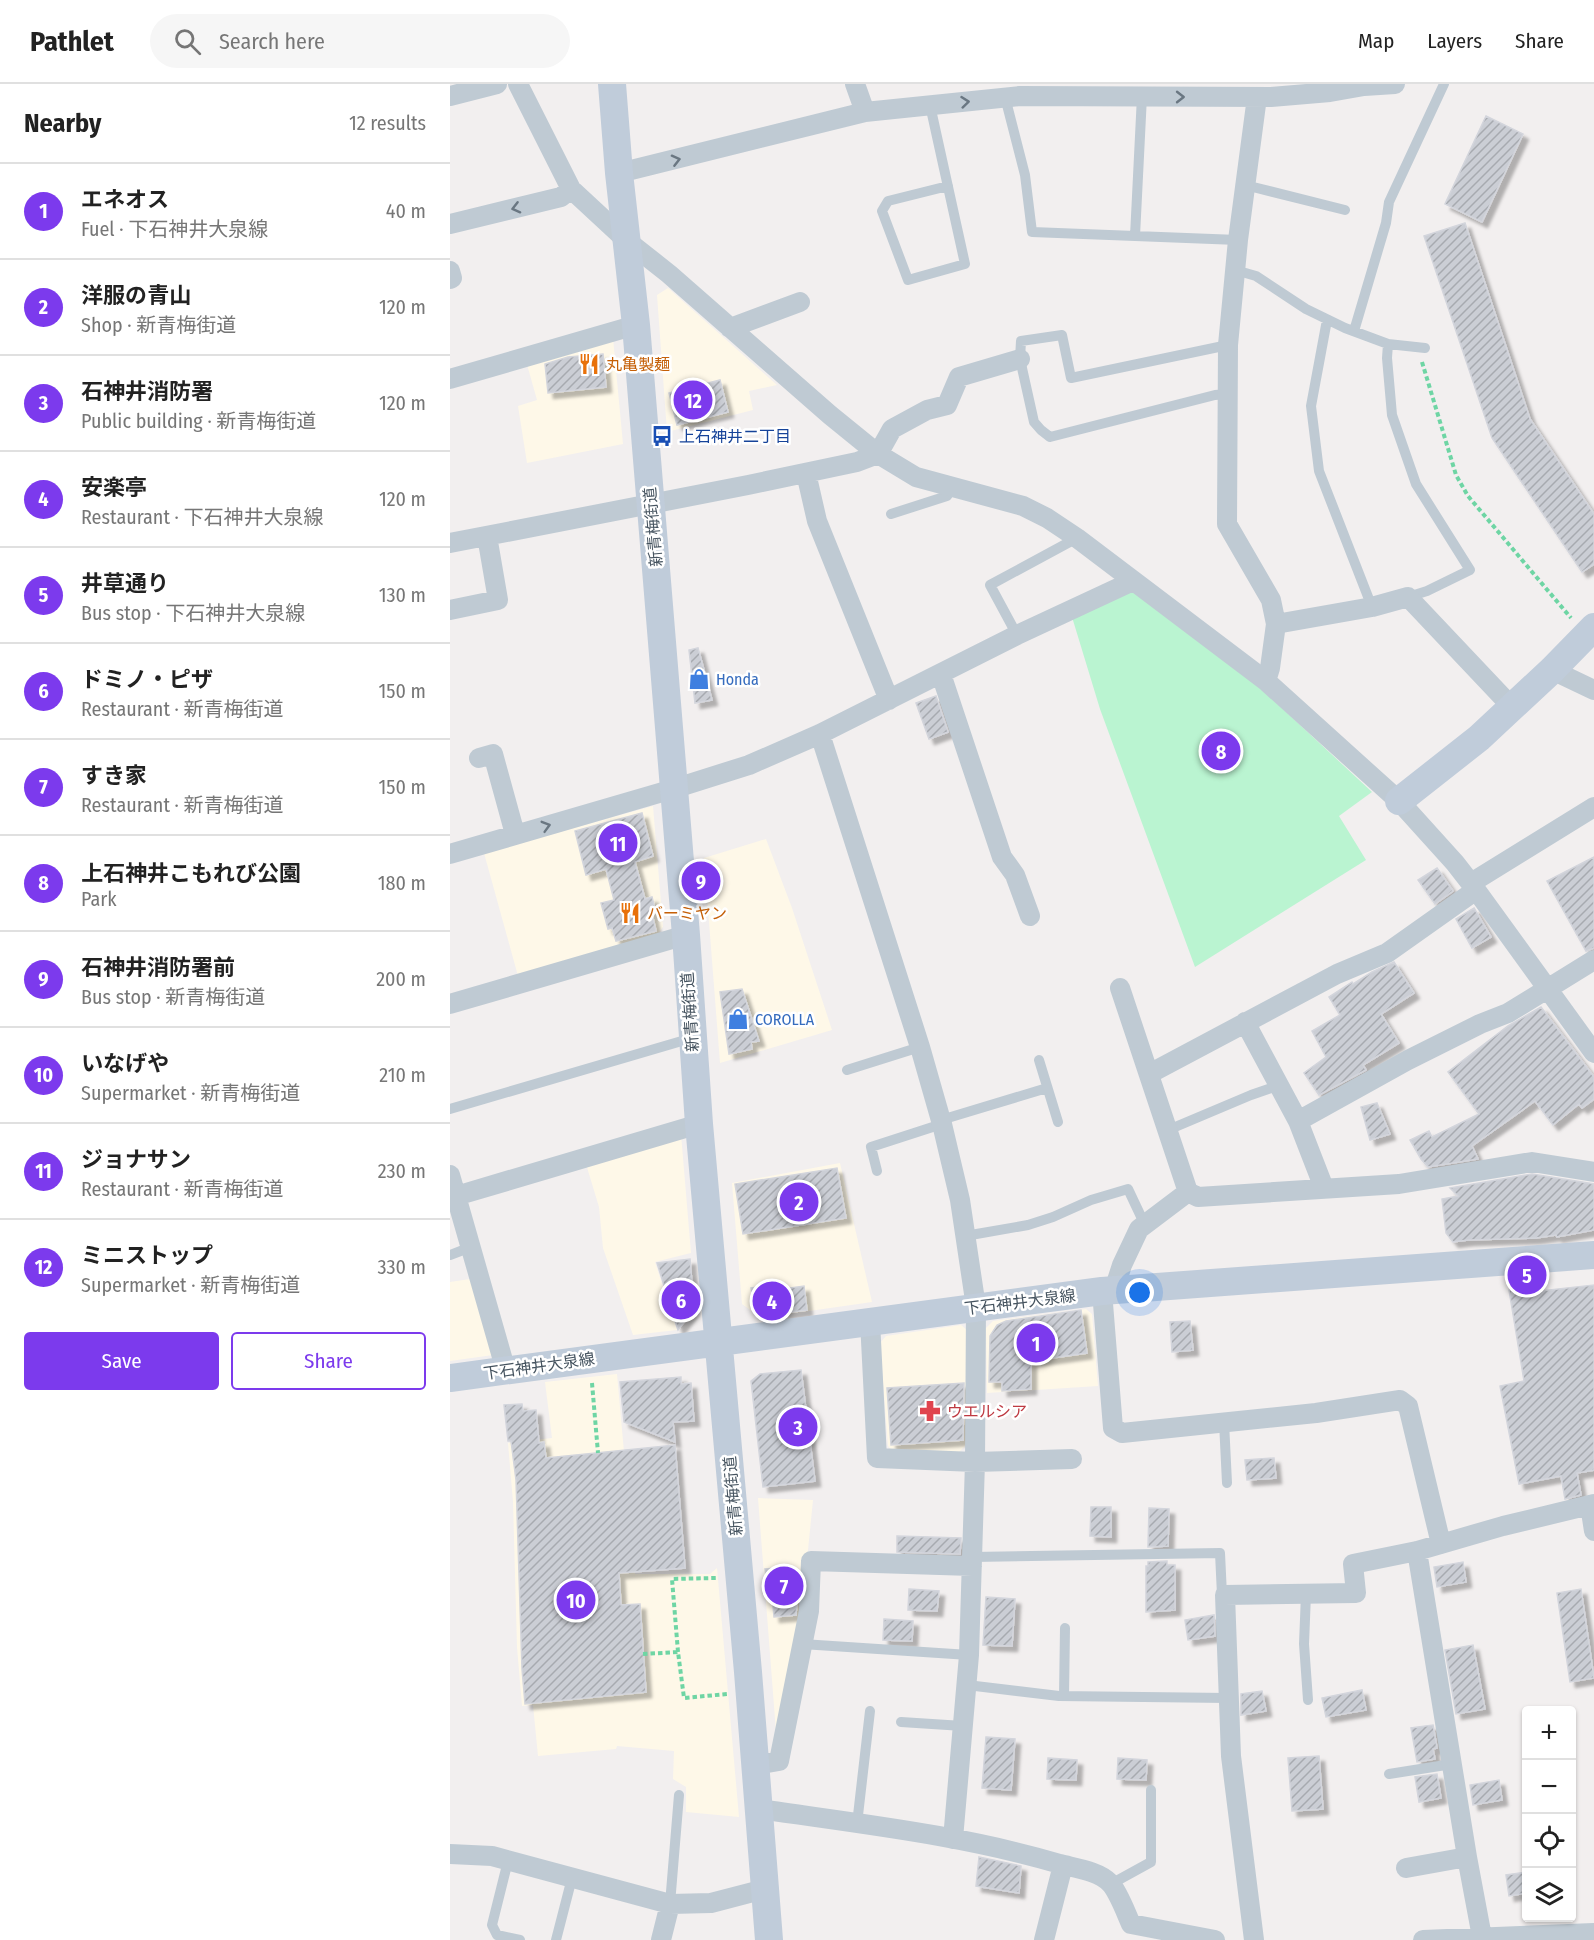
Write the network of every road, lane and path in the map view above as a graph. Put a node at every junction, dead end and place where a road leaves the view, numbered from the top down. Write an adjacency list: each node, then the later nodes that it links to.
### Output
1 (497, 84): 11 (street)
2 (518, 84): 18 (street)
3 (612, 84): 15 (main road, 新青梅街道)
4 (855, 84): 14 (street)
5 (1395, 84): 7 (street)
6 (1444, 84): 31 (lane)
7 (1365, 85): 10 (street)
8 (1071, 90): 9 (street); 12 (street)
9 (1014, 93): 13 (street, one-way to 9); 21 (lane)
10 (1266, 93): 12 (street, one-way to 10); 16 (street)
11 (450, 96)
12 (1142, 96): 21 (lane)
13 (930, 105): 14 (street); 17 (lane)
14 (865, 112): 15 (street, one-way to 14)
15 (619, 173): 22 (main road, 新青梅街道)
16 (1245, 185): 19 (lane); 23 (street)
17 (948, 186): 17 (lane)
18 (571, 189): 20 (street, one-way to 20); 22 (street)
19 (1346, 210)
20 (450, 224)
21 (1135, 236): 23 (lane)
22 (626, 240): 29 (main road, 新青梅街道); 30 (street)
23 (1238, 240): 24 (street)
24 (1235, 270): 28 (lane); 33 (street)
25 (450, 272): 26 (street)
26 (450, 279)
27 (800, 302): 30 (street)
28 (1326, 320): 31 (lane); 48 (lane)
29 (636, 325): 36 (street); 41 (main road, 新青梅街道)
30 (730, 328): 38 (street)
31 (1354, 332): 32 (lane)
32 (1388, 344): 34 (lane); 47 (lane)
33 (1228, 345): 35 (lane); 37 (street)
34 (1421, 348): 51 (path)
35 (1020, 359): 37 (lane); 38 (street)
36 (450, 380)
37 (1228, 394): 50 (street)
38 (878, 454): 39 (street); 40 (street)
39 (806, 473): 41 (street); 57 (street)
40 (953, 487): 42 (lane); 44 (street)
41 (651, 503): 43 (street); 61 (main road, 新青梅街道)
42 (891, 514)
43 (488, 536): 45 (street); 49 (street)
44 (1077, 538): 46 (street); 52 (lane)
45 (450, 543)
46 (1133, 581): 52 (street); 55 (street)
47 (1408, 597): 48 (street); 58 (street)
48 (1372, 607): 50 (street)
49 (450, 610)
50 (1276, 624): 55 (street)
51 (1589, 631): 53 (main road)
52 (1017, 635): 54 (street)
53 (1552, 670): 56 (street); 58 (main road)
54 (941, 674): 57 (street); 67 (street)
55 (1266, 681): 62 (street)
56 (1594, 690)
57 (889, 700): 59 (street)
58 (1512, 707): 62 (main road)
59 (820, 734): 61 (street); 75 (street)
60 (479, 758): 64 (street)
61 (673, 789): 64 (street, one-way to 61); 68 (main road, 新青梅街道)
62 (1399, 801): 66 (street)
63 (1594, 807): 66 (street)
64 (515, 834): 65 (street)
65 (450, 854)
66 (1474, 886): 71 (street); 73 (street)
67 (1030, 916)
68 (686, 935): 72 (street); 74 (main road, 新青梅街道)
69 (1594, 960): 71 (street)
70 (1120, 988): 79 (street)
71 (1549, 989): 76 (street); 83 (street)
72 (450, 1004)
73 (1245, 1022): 79 (street); 80 (street)
74 (692, 1038): 82 (lane); 86 (main road, 新青梅街道)
75 (920, 1047): 78 (lane); 84 (street)
76 (1594, 1053)
77 (1039, 1060): 81 (lane)
78 (847, 1070)
79 (1149, 1074): 87 (street)
80 (1280, 1085): 83 (street); 87 (lane)
81 (1047, 1088): 84 (lane); 85 (lane)
82 (450, 1109)
83 (1298, 1121): 91 (street)
84 (941, 1122): 88 (lane); 95 (street)
85 (1058, 1122)
86 (699, 1124): 93 (street); 102 (main road, 新青梅街道)
87 (1168, 1130): 92 (street)
88 (877, 1171)
89 (1594, 1172): 91 (street)
90 (450, 1175): 93 (street)
91 (1324, 1188): 92 (street)
92 (1188, 1192): 94 (street)
93 (456, 1196): 96 (street)
94 (1144, 1225): 95 (lane); 99 (street)
95 (966, 1236): 100 (street)
96 (471, 1247): 97 (lane); 103 (street)
97 (450, 1255)
98 (1594, 1255): 99 (main road, 下石神井大泉線)
99 (1108, 1291): 100 (main road, 下石神井大泉線); 106 (street)
100 (976, 1307): 101 (main road, 下石神井大泉線); 109 (street)
101 (870, 1321): 102 (main road, 下石神井大泉線); 109 (street)
102 (719, 1341): 103 (main road, 下石神井大泉線); 133 (main road, 新青梅街道)
103 (506, 1371): 105 (main road, 下石神井大泉線)
104 (592, 1373): 107 (path)
105 (450, 1378)
106 (1224, 1422): 110 (lane); 113 (street)
107 (598, 1453)
108 (1072, 1459): 109 (street)
109 (975, 1462): 115 (street)
110 (1227, 1484)
111 (1592, 1505): 112 (street); 113 (street)
112 (1594, 1531)
113 (1442, 1544): 114 (street)
114 (1417, 1551): 117 (street); 132 (street)
115 (972, 1562): 118 (lane); 120 (street); 123 (street)
116 (721, 1578): 121 (path)
117 (1306, 1594): 118 (street); 128 (lane)
118 (1225, 1595): 127 (street)
119 (1065, 1628): 126 (lane)
120 (802, 1644): 123 (lane); 133 (street)
121 (678, 1652): 122 (path); 125 (path)
122 (643, 1654)
123 (969, 1655): 124 (street)
124 (966, 1685): 126 (lane); 131 (street)
125 (731, 1693)
126 (1064, 1696): 127 (lane)
127 (1228, 1698): 158 (street)
128 (1308, 1700)
129 (870, 1711): 138 (lane)
130 (901, 1722): 131 (lane)
131 (963, 1726): 139 (street)
132 (1452, 1764): 134 (lane); 141 (street)
133 (755, 1766): 137 (main road, 新青梅街道)
134 (1389, 1774)
135 (1152, 1790): 146 (lane)
136 (679, 1795): 148 (lane)
137 (759, 1809): 138 (street); 147 (main road, 新青梅街道)
138 (858, 1824): 139 (street)
139 (953, 1839): 143 (street)
140 (450, 1854): 142 (street)
141 (1467, 1857): 144 (street); 150 (street)
142 (508, 1861): 145 (street); 152 (lane)
143 (1063, 1865): 146 (street); 156 (street)
144 (1406, 1868)
145 (572, 1878): 148 (street); 153 (lane)
146 (1111, 1884): 157 (street)
147 (765, 1889): 148 (street); 155 (main road, 新青梅街道)
148 (670, 1904): 154 (street)
149 (1594, 1933): 151 (street)
150 (1482, 1937): 151 (street); 159 (street)
151 (1515, 1938)
152 (520, 1940)
153 (556, 1940)
154 (661, 1940)
155 (769, 1940)
156 (1044, 1940)
157 (1215, 1940)
158 (1254, 1940)
159 (1423, 1940)

